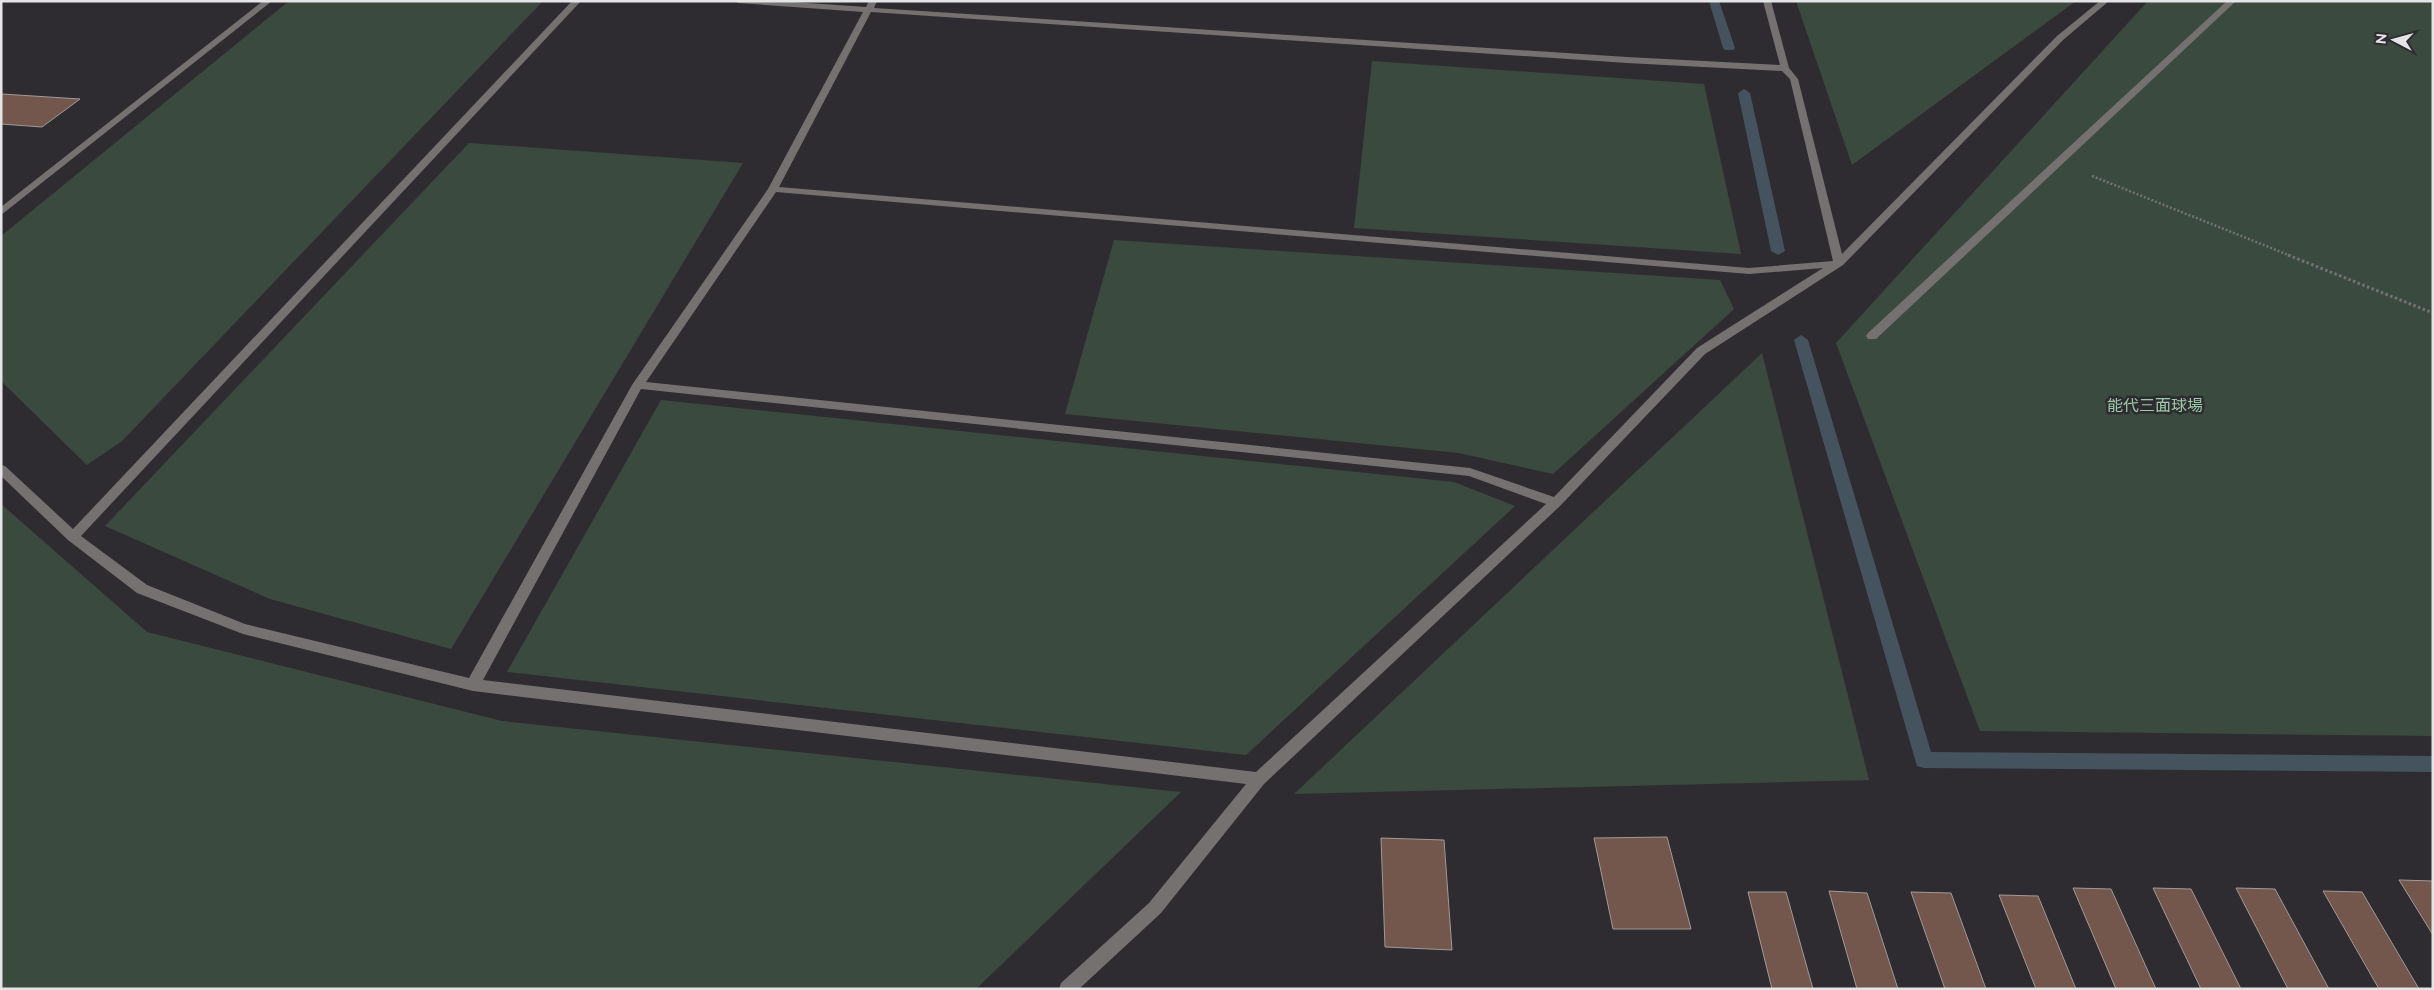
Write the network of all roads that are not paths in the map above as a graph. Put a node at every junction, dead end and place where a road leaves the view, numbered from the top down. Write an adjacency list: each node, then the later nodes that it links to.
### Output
1 (268, 1): 11 (street)
2 (577, 1): 17 (street)
3 (738, 1): 8 (street)
4 (873, 1): 8 (street)
5 (1767, 1): 9 (street)
6 (2105, 1): 12 (street)
7 (2232, 1): 13 (street)
8 (867, 10): 9 (street); 10 (street)
9 (1785, 68): 12 (street)
10 (773, 190): 12 (street); 14 (street)
11 (1, 212)
12 (1839, 263): 16 (street)
13 (1872, 336)
14 (638, 386): 16 (street); 18 (street)
15 (1, 469): 17 (street)
16 (1556, 503): 19 (street)
17 (73, 537): 18 (street)
18 (473, 685): 19 (street)
19 (1259, 779): 20 (street)
20 (1067, 989)

